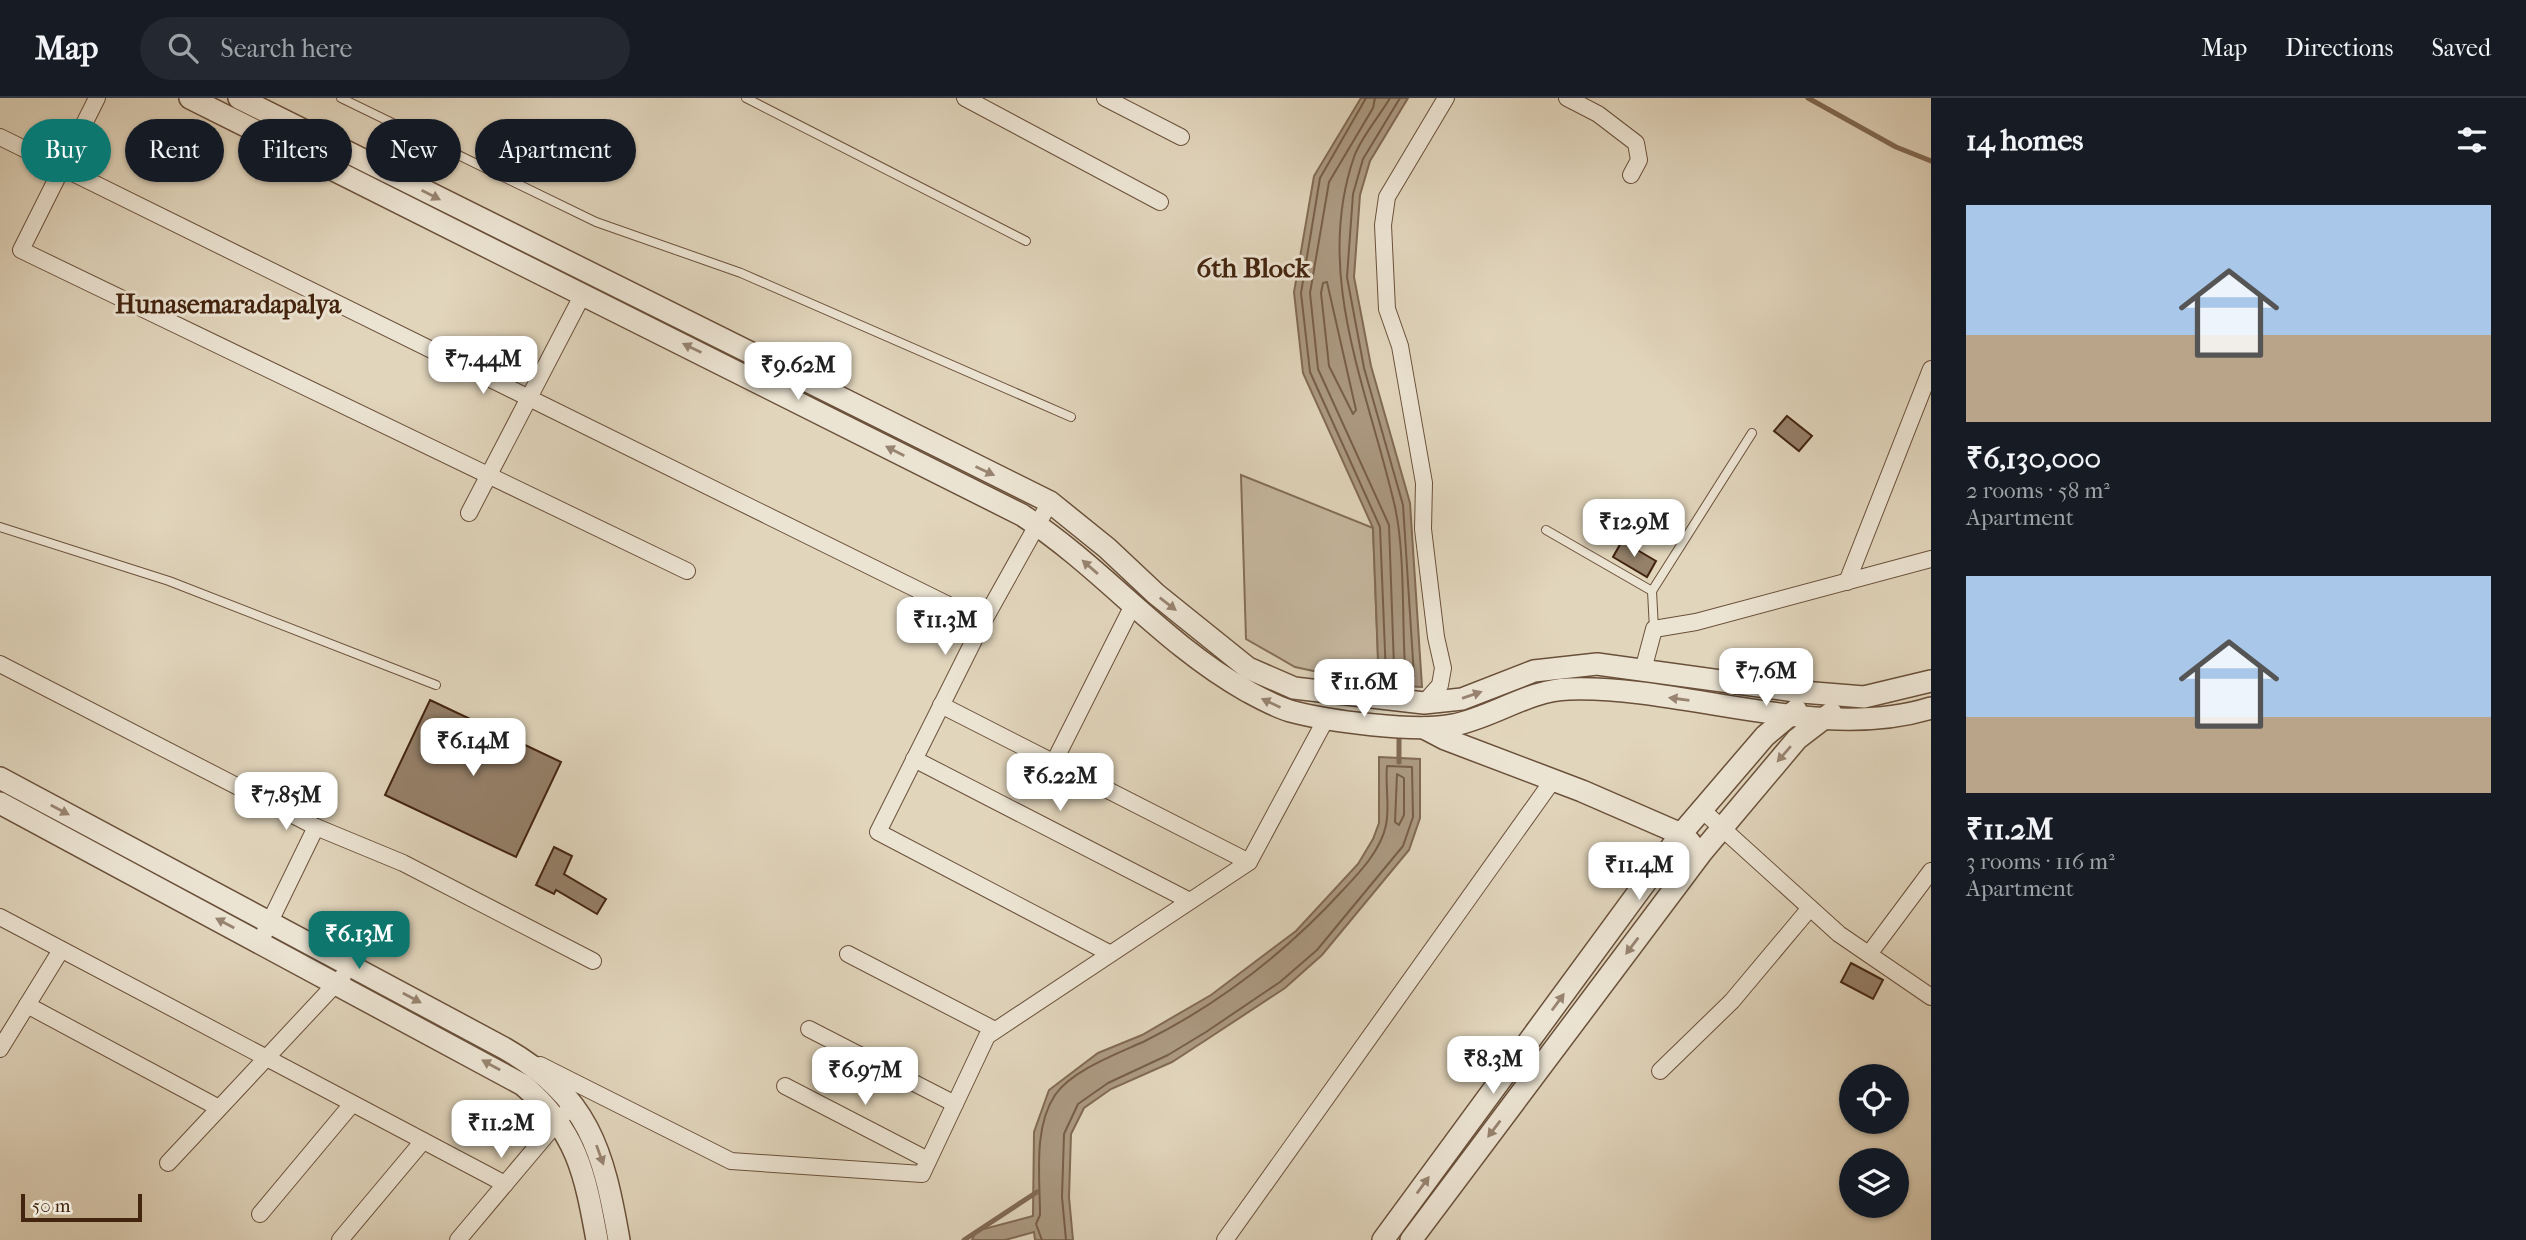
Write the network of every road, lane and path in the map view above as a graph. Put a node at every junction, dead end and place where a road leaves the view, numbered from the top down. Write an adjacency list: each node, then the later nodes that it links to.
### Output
1 (97, 98): 10 (street)
2 (190, 98): 19 (street)
3 (239, 98): 25 (street, one-way to 25)
4 (341, 98): 22 (lane)
5 (746, 98): 18 (lane)
6 (965, 98): 17 (street)
7 (1105, 98): 12 (street)
8 (1446, 98): 43 (street)
9 (1567, 98): 14 (street)
10 (86, 119)
11 (0, 137): 13 (street)
12 (1181, 137)
13 (21, 148)
14 (1631, 175)
15 (55, 182): 24 (street)
16 (90, 182): 21 (street)
17 (1160, 202)
18 (1026, 241)
19 (583, 294): 21 (street); 27 (street, one-way to 19)
20 (1931, 369): 32 (street)
21 (528, 398): 24 (street); 35 (street)
22 (1071, 417)
23 (1752, 433): 33 (lane)
24 (488, 475): 26 (street); 31 (street)
25 (1050, 502): 27 (street); 43 (street, one-way to 43)
26 (469, 513)
27 (1037, 525): 34 (street, one-way to 27); 35 (street)
28 (0, 527): 40 (lane)
29 (1546, 530): 33 (lane)
30 (1931, 559): 32 (street)
31 (687, 571)
32 (1847, 582): 36 (street)
33 (1652, 591): 36 (lane)
34 (1133, 605): 47 (street, one-way to 34); 51 (street)
35 (983, 622): 44 (street)
36 (1654, 629): 38 (street)
37 (0, 664): 56 (street)
38 (1643, 670): 41 (street); 43 (street, one-way to 38)
39 (1931, 681): 42 (street)
40 (436, 685)
41 (1820, 694): 42 (street); 46 (street)
42 (1856, 696): 48 (street)
43 (1406, 702): 49 (street)
44 (941, 705): 50 (street); 51 (street)
45 (1927, 711): 48 (street)
46 (1790, 714): 48 (street); 49 (street, one-way to 49); 55 (street)
47 (1327, 717): 49 (street); 60 (street)
48 (1824, 717): 57 (street, one-way to 57)
49 (1424, 728): 53 (street)
50 (914, 759): 62 (street); 67 (street)
51 (1054, 762): 60 (street)
52 (0, 778): 65 (street, one-way to 65)
53 (1553, 780): 58 (street); 96 (street)
54 (0, 803): 65 (street, one-way to 54)
55 (1702, 810): 57 (street); 58 (street)
56 (316, 827): 65 (street); 70 (street)
57 (1722, 828): 59 (street); 63 (street)
58 (1681, 834): 59 (street); 97 (street, one-way to 58)
59 (1702, 852): 98 (street, one-way to 98)
60 (1249, 862): 62 (street)
61 (1931, 871): 69 (street)
62 (1190, 901): 67 (street)
63 (1810, 908): 69 (street); 80 (street)
64 (0, 917): 66 (street)
65 (265, 932): 71 (street); 72 (street)
66 (61, 950): 74 (street); 79 (street)
67 (1110, 953): 76 (street)
68 (848, 954): 76 (street)
69 (1869, 954): 73 (street)
70 (593, 961)
71 (352, 966): 72 (street); 77 (street, one-way to 77)
72 (337, 983): 79 (street); 86 (street, one-way to 72)
73 (1931, 997)
74 (27, 1004): 78 (street); 85 (street)
75 (809, 1029): 84 (street)
76 (995, 1030): 84 (street)
77 (505, 1048): 83 (street); 88 (street)
78 (0, 1049)
79 (265, 1059): 82 (street); 85 (street)
80 (1660, 1071)
81 (785, 1086): 88 (street)
82 (352, 1104): 87 (street); 91 (street)
83 (573, 1104): 86 (street); 95 (street, one-way to 95)
84 (955, 1104): 88 (street)
85 (219, 1108): 89 (street)
86 (559, 1121): 90 (street); 94 (street)
87 (423, 1141): 90 (street); 92 (street)
88 (929, 1160)
89 (168, 1163)
90 (505, 1184): 93 (street)
91 (260, 1214)
92 (340, 1240)
93 (458, 1240)
94 (597, 1240)
95 (619, 1240)
96 (1225, 1240)
97 (1383, 1240)
98 (1411, 1240)

